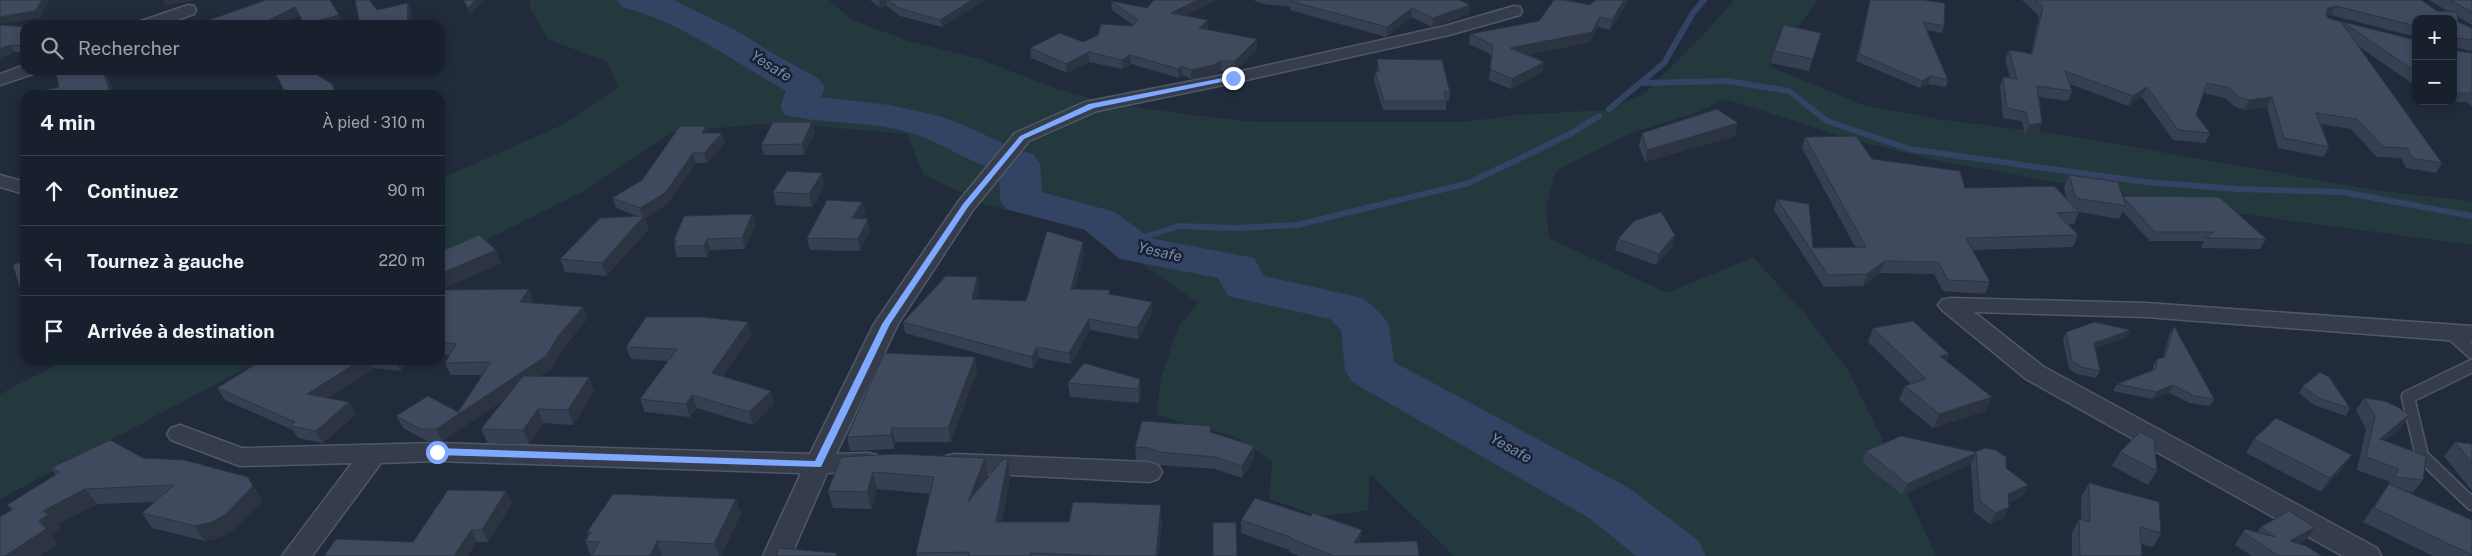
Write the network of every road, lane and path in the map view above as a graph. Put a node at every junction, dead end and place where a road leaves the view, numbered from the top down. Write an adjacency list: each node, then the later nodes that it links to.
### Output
1 (188, 10): 3 (street)
2 (1514, 10): 15 (street)
3 (161, 20)
4 (20, 73): 5 (street)
5 (0, 80)
6 (0, 181): 7 (street)
7 (20, 187)
8 (2462, 333): 9 (lane); 20 (street)
9 (2472, 352)
10 (2472, 366): 17 (lane)
11 (180, 434): 12 (street)
12 (375, 452): 15 (street); 18 (street)
13 (890, 460): 15 (street)
14 (930, 461): 16 (street)
15 (818, 464): 19 (street)
16 (1149, 472)
17 (2472, 504)
18 (296, 556)
19 (777, 556)
20 (2367, 556)

